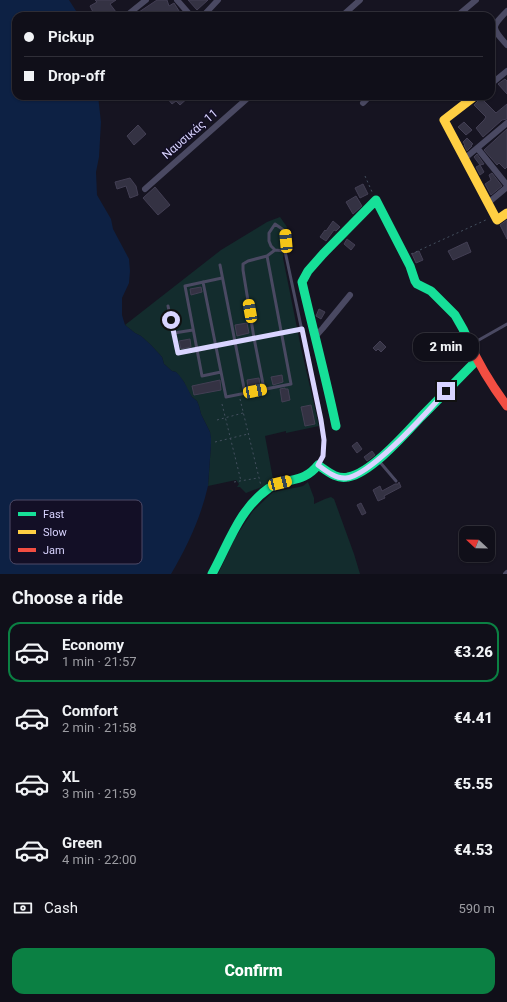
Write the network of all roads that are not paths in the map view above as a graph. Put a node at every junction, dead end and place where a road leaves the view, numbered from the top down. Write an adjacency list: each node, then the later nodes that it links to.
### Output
1 (146, 0): 7 (street)
2 (177, 0): 8 (street)
3 (218, 0): 9 (street)
4 (360, 0): 10 (street)
5 (476, 0): 11 (street)
6 (507, 11): 12 (street)
7 (131, 12)
8 (186, 12)
9 (207, 12)
10 (346, 12)
11 (462, 12)
12 (507, 45)
13 (507, 71): 14 (street)
14 (495, 81)
15 (245, 100): 23 (street, Ναυσικάς 11)
16 (366, 100): 18 (street)
17 (470, 100): 21 (street)
18 (362, 104)
19 (507, 123): 20 (street)
20 (478, 149): 21 (street); 22 (street)
21 (464, 159): 24 (street)
22 (507, 186): 24 (street)
23 (145, 189)
24 (488, 203): 25 (street)
25 (507, 213)
26 (275, 250): 27 (lane); 27 (lane); 28 (lane)
27 (285, 252): 35 (lane)
28 (266, 256): 38 (lane); 40 (lane)
29 (220, 265): 30 (lane)
30 (222, 278): 31 (lane); 41 (lane)
31 (203, 282): 36 (lane); 43 (lane)
32 (350, 295): 39 (street)
33 (168, 306): 37 (lane)
34 (507, 324): 42 (lane)
35 (302, 329): 38 (lane); 52 (lane)
36 (193, 330): 37 (lane); 44 (lane)
37 (174, 333): 44 (lane)
38 (281, 333): 40 (lane); 47 (lane)
39 (314, 337): 42 (street); 50 (street)
40 (254, 338): 41 (lane); 47 (lane)
41 (235, 342): 43 (lane); 48 (lane)
42 (470, 345): 45 (street)
43 (216, 346): 44 (lane); 46 (lane)
44 (197, 350): 46 (lane)
45 (476, 360): 49 (street); 51 (street)
46 (221, 372): 48 (lane)
47 (264, 389): 48 (lane)
48 (245, 394)
49 (507, 406)
50 (336, 426)
51 (378, 459): 52 (street); 53 (lane)
52 (318, 465): 54 (street)
53 (396, 480)
54 (212, 574)

